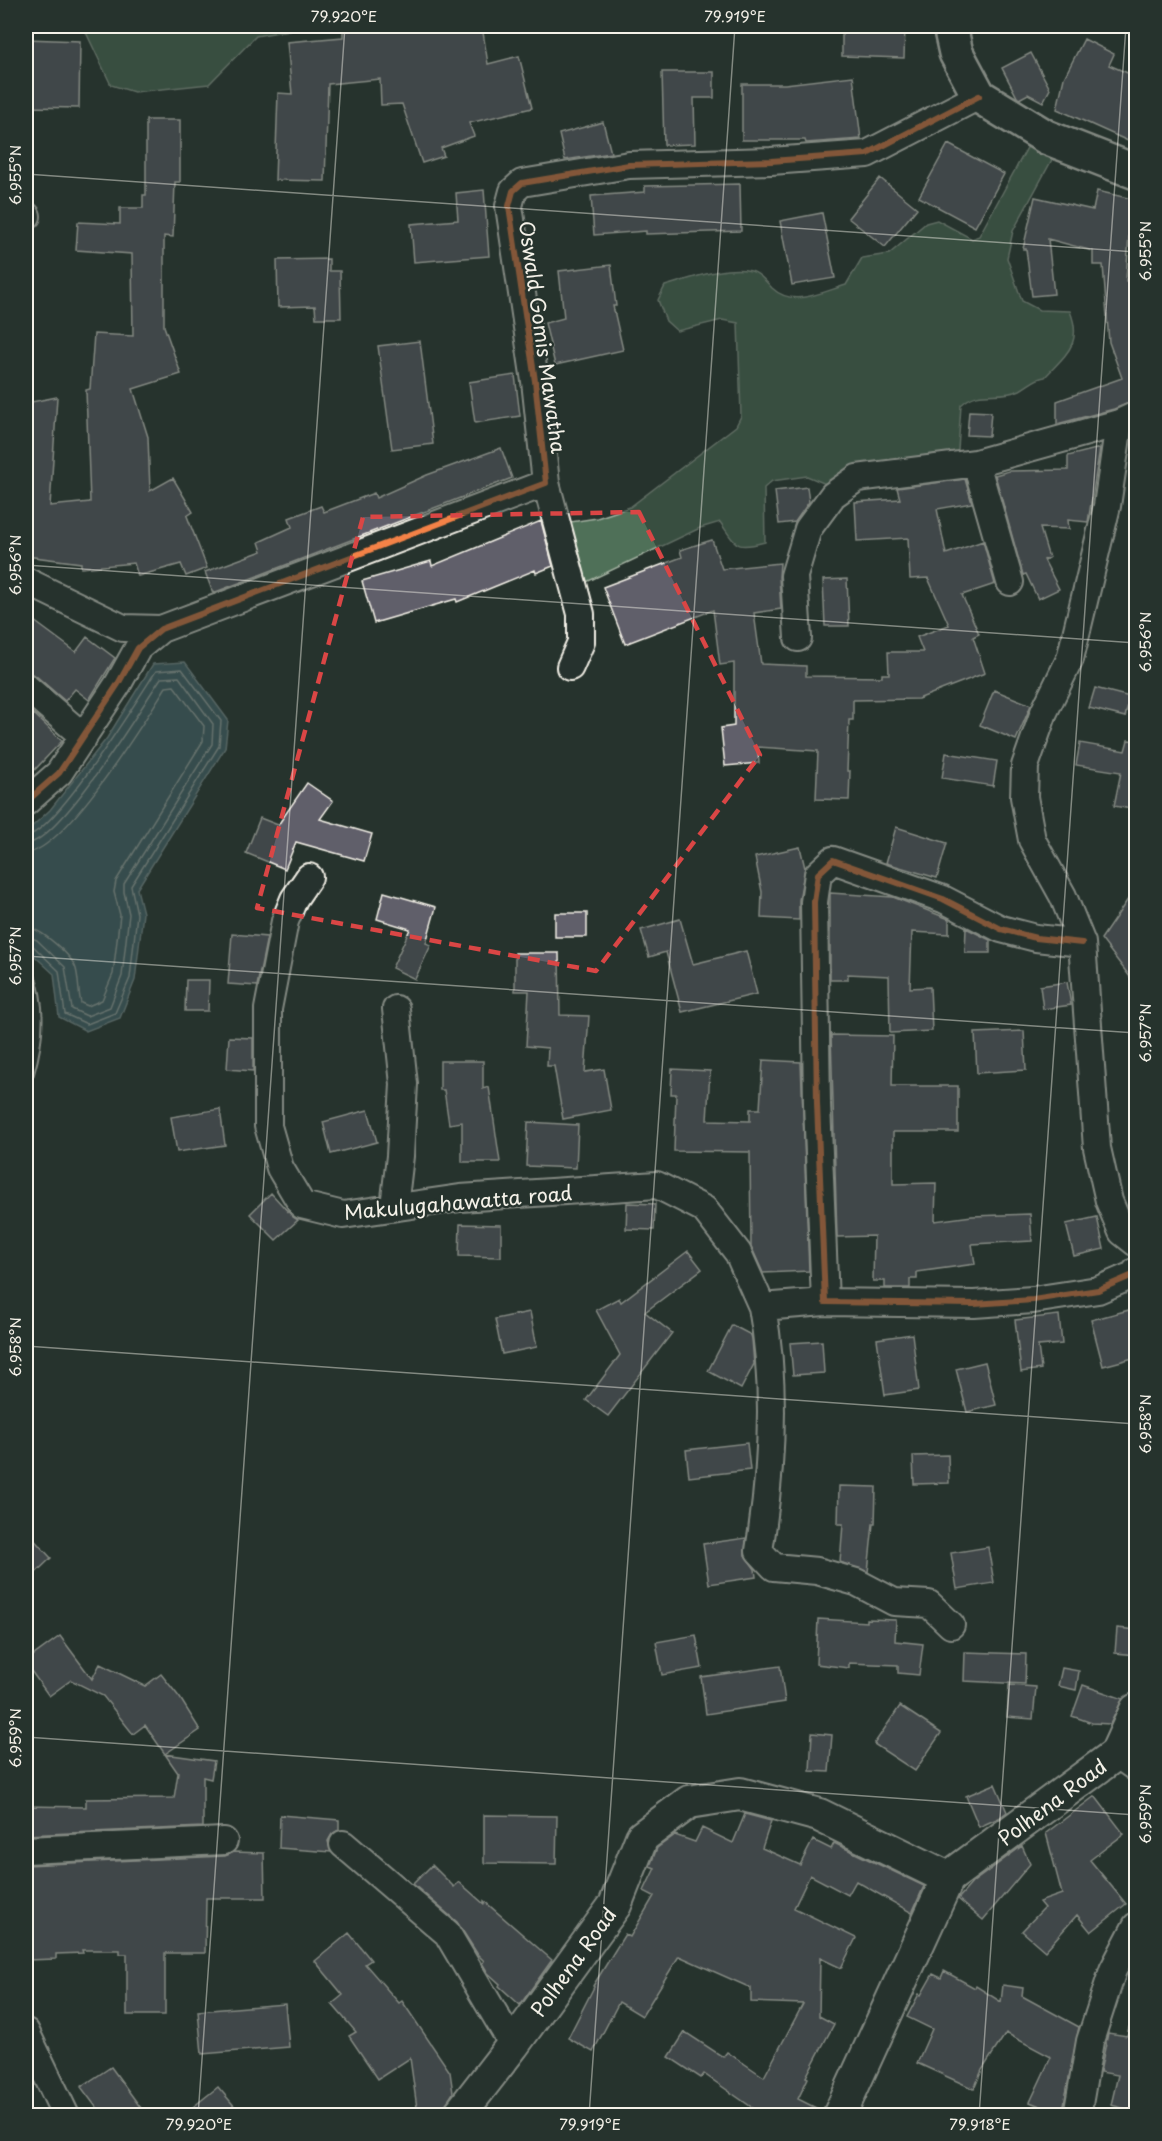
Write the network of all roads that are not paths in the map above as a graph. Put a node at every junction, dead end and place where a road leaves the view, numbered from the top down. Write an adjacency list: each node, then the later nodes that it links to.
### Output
1 (950, 26): 2 (main road)
2 (979, 96): 3 (main road); 6 (street, Oswald Gomis Mawatha)
3 (1137, 172)
4 (1128, 419): 5 (street); 16 (street)
5 (976, 463): 8 (street); 10 (street)
6 (546, 483): 9 (street, Oswald Gomis Mawatha); 11 (street)
7 (26, 580): 9 (street)
8 (1010, 582)
9 (161, 629): 13 (street, Oswald Gomis Mawatha)
10 (798, 638)
11 (570, 667)
12 (26, 687): 13 (street)
13 (84, 736): 14 (street, Oswald Gomis Mawatha)
14 (26, 802)
15 (309, 877): 20 (street, Makulugahawatta road)
16 (1082, 943): 21 (street); 23 (street)
17 (26, 973): 19 (lane)
18 (396, 1009): 20 (street)
19 (26, 1073)
20 (394, 1207): 24 (street, Makulugahawatta road)
21 (1137, 1243)
22 (1137, 1271): 23 (street)
23 (825, 1302): 24 (street)
24 (762, 1306): 25 (street, Makulugahawatta road)
25 (951, 1625)
26 (1137, 1710): 27 (street, Polhena Road)
27 (1126, 1761): 31 (street, Polhena Road)
28 (224, 1841): 30 (street)
29 (343, 1844): 34 (street)
30 (26, 1850)
31 (948, 1878): 34 (street, Polhena Road); 37 (street, Polhena Road)
32 (1137, 1926): 38 (street)
33 (26, 2032): 35 (street)
34 (513, 2045): 36 (street, Polhena Road)
35 (66, 2115)
36 (458, 2115)
37 (839, 2115)
38 (1077, 2115)

